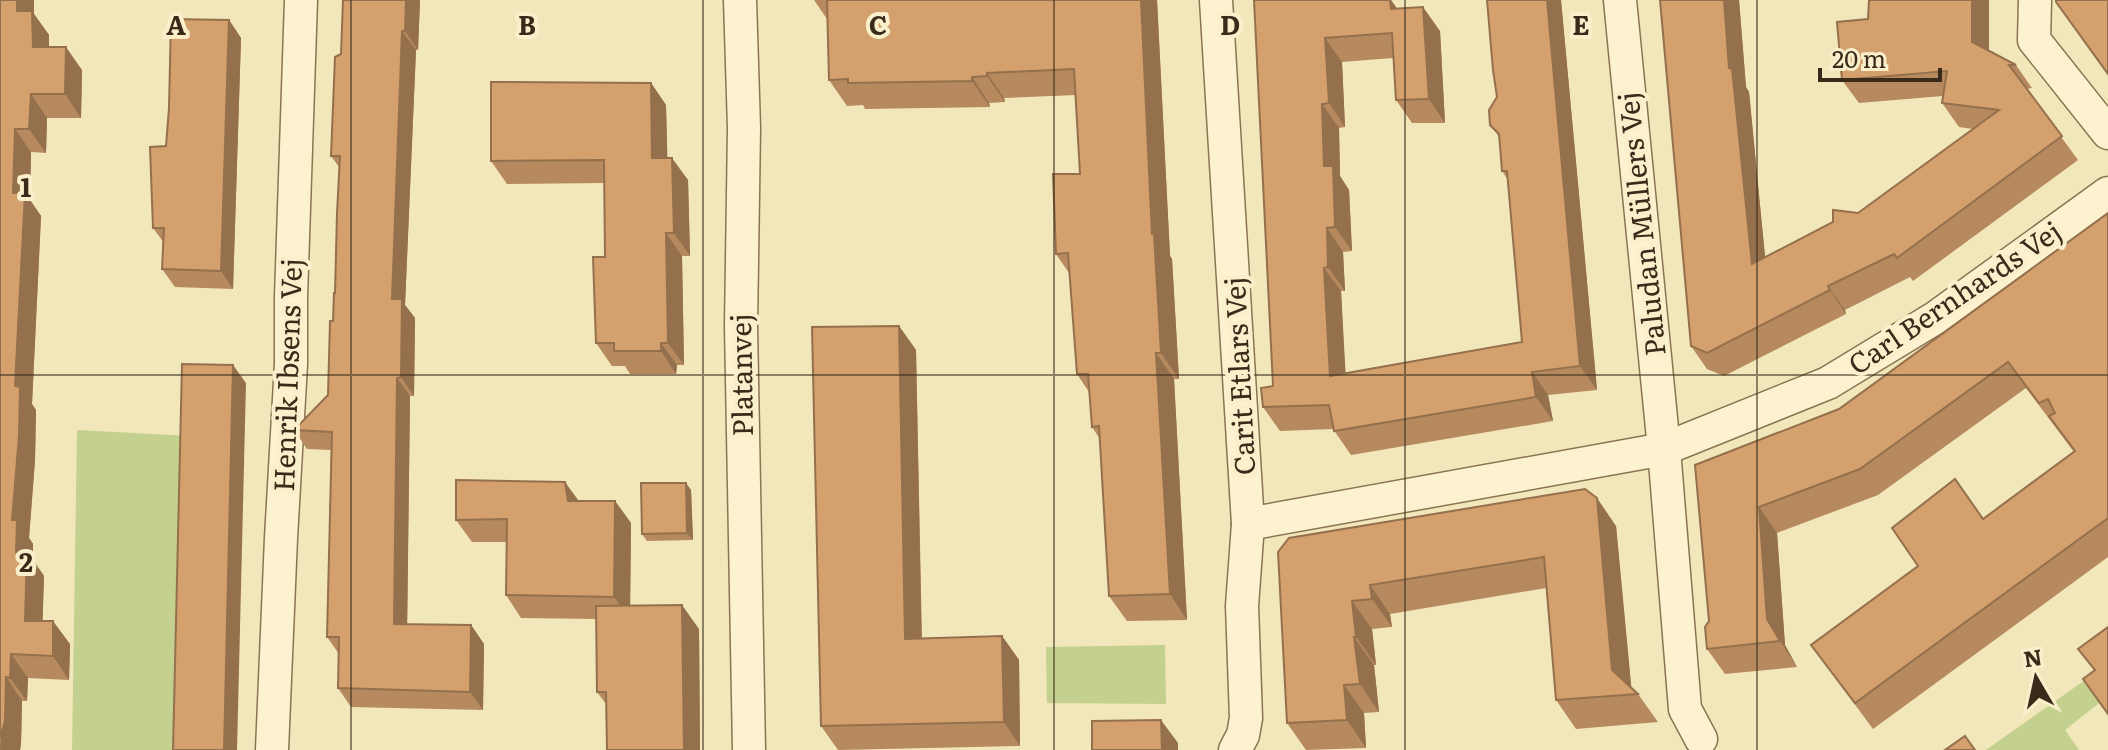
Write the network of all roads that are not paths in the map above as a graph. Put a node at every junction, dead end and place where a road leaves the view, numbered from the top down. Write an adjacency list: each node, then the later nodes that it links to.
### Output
1 (301, 0): 11 (street, Henrik Ibsens Vej)
2 (740, 0): 12 (street, Platanvej)
3 (1216, 0): 9 (street, Carit Etlars Vej)
4 (1620, 0): 8 (street, Paludan Müllers Vej)
5 (2035, 0): 6 (street)
6 (2108, 133)
7 (2108, 193): 8 (street, Carl Bernhards Vej)
8 (1664, 449): 9 (street, Carl Bernhards Vej); 10 (street)
9 (1248, 524): 13 (street, Carit Etlars Vej)
10 (1701, 739)
11 (272, 750)
12 (749, 750)
13 (1235, 750)

